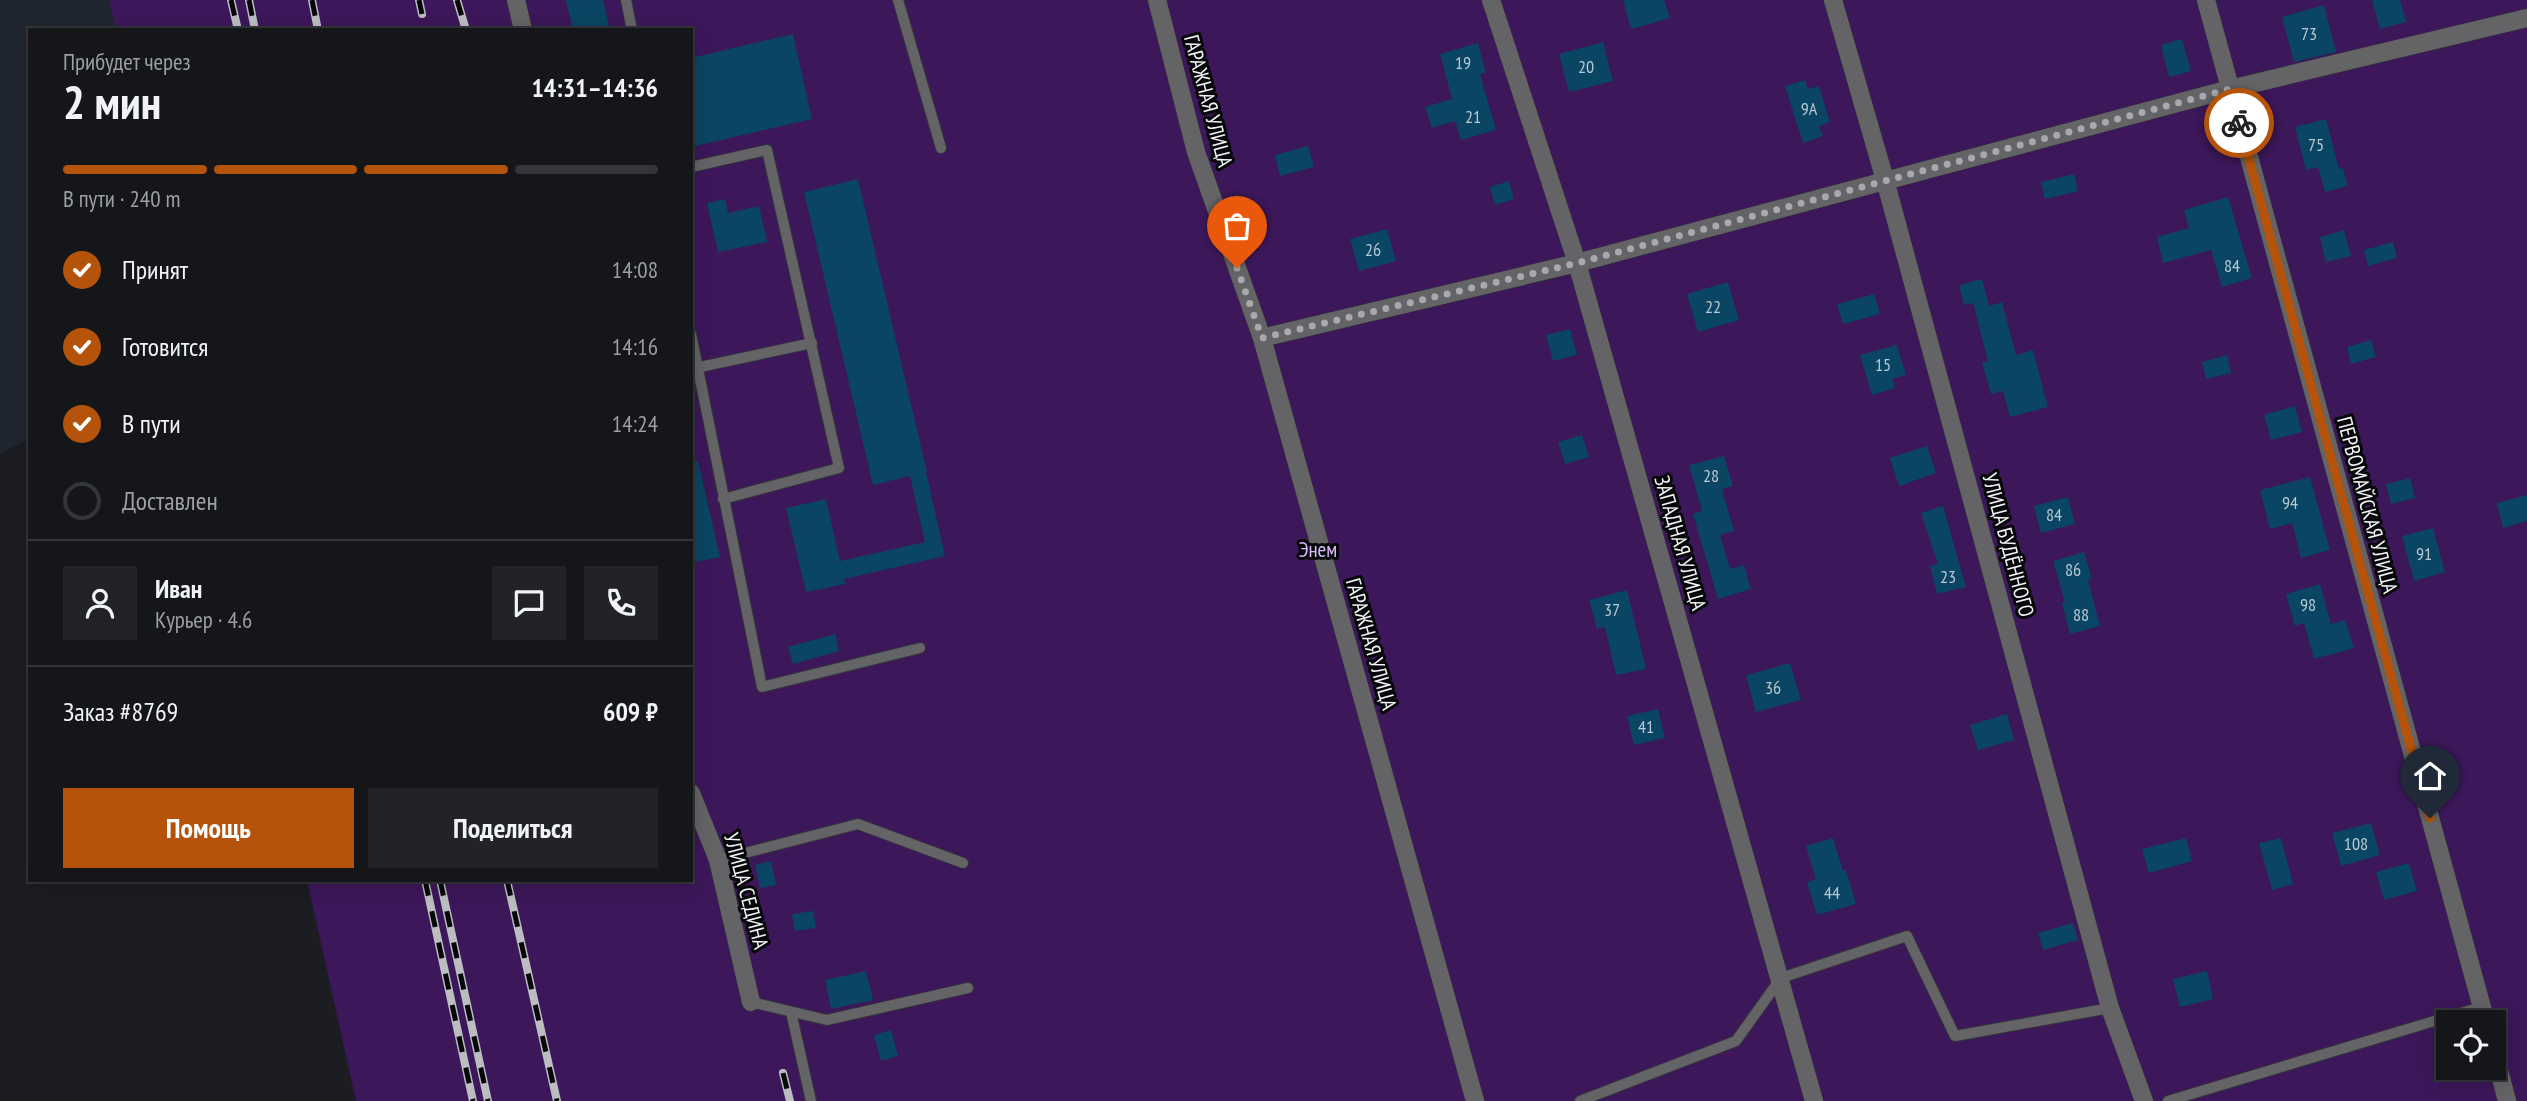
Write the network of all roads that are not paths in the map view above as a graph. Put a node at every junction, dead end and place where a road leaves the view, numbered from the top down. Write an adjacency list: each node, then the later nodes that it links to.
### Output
1 (516, 0): 9 (street)
2 (626, 0): 10 (lane)
3 (898, 0): 12 (lane)
4 (1157, 0): 16 (street, ГАРАЖНАЯ УЛИЦА)
5 (1491, 0): 15 (street, ЗАПАДНАЯ УЛИЦА)
6 (1833, 0): 14 (street, УЛИЦА БУДЁННОГО)
7 (2206, 0): 11 (street, ПЕРВОМАЙСКАЯ УЛИЦА)
8 (2527, 18): 11 (street)
9 (523, 28)
10 (632, 28)
11 (2230, 89): 14 (street); 29 (street, ПЕРВОМАЙСКАЯ УЛИЦА)
12 (941, 148)
13 (693, 167): 18 (lane)
14 (1885, 180): 15 (street); 28 (street, УЛИЦА БУДЁННОГО)
15 (1577, 263): 16 (street); 25 (street, ЗАПАДНАЯ УЛИЦА)
16 (1262, 338): 34 (street, ГАРАЖНАЯ УЛИЦА)
17 (693, 341): 19 (lane)
18 (812, 343): 19 (lane); 20 (lane)
19 (700, 367): 20 (lane)
20 (723, 499): 21 (lane)
21 (920, 648)
22 (693, 798): 23 (street, УЛИЦА СЕДИНА)
23 (718, 860): 24 (lane); 27 (street, УЛИЦА СЕДИНА)
24 (963, 863)
25 (1780, 978): 28 (lane); 35 (lane); 36 (street, ЗАПАДНАЯ УЛИЦА)
26 (968, 988): 30 (lane)
27 (751, 1002): 30 (lane)
28 (2110, 1008): 37 (street, УЛИЦА БУДЁННОГО)
29 (2483, 1010)
30 (791, 1012): 33 (lane)
31 (2436, 1027): 38 (lane)
32 (2502, 1080): 39 (street)
33 (811, 1101)
34 (1475, 1101)
35 (1580, 1101)
36 (1814, 1101)
37 (2144, 1101)
38 (2168, 1101)
39 (2507, 1101)

